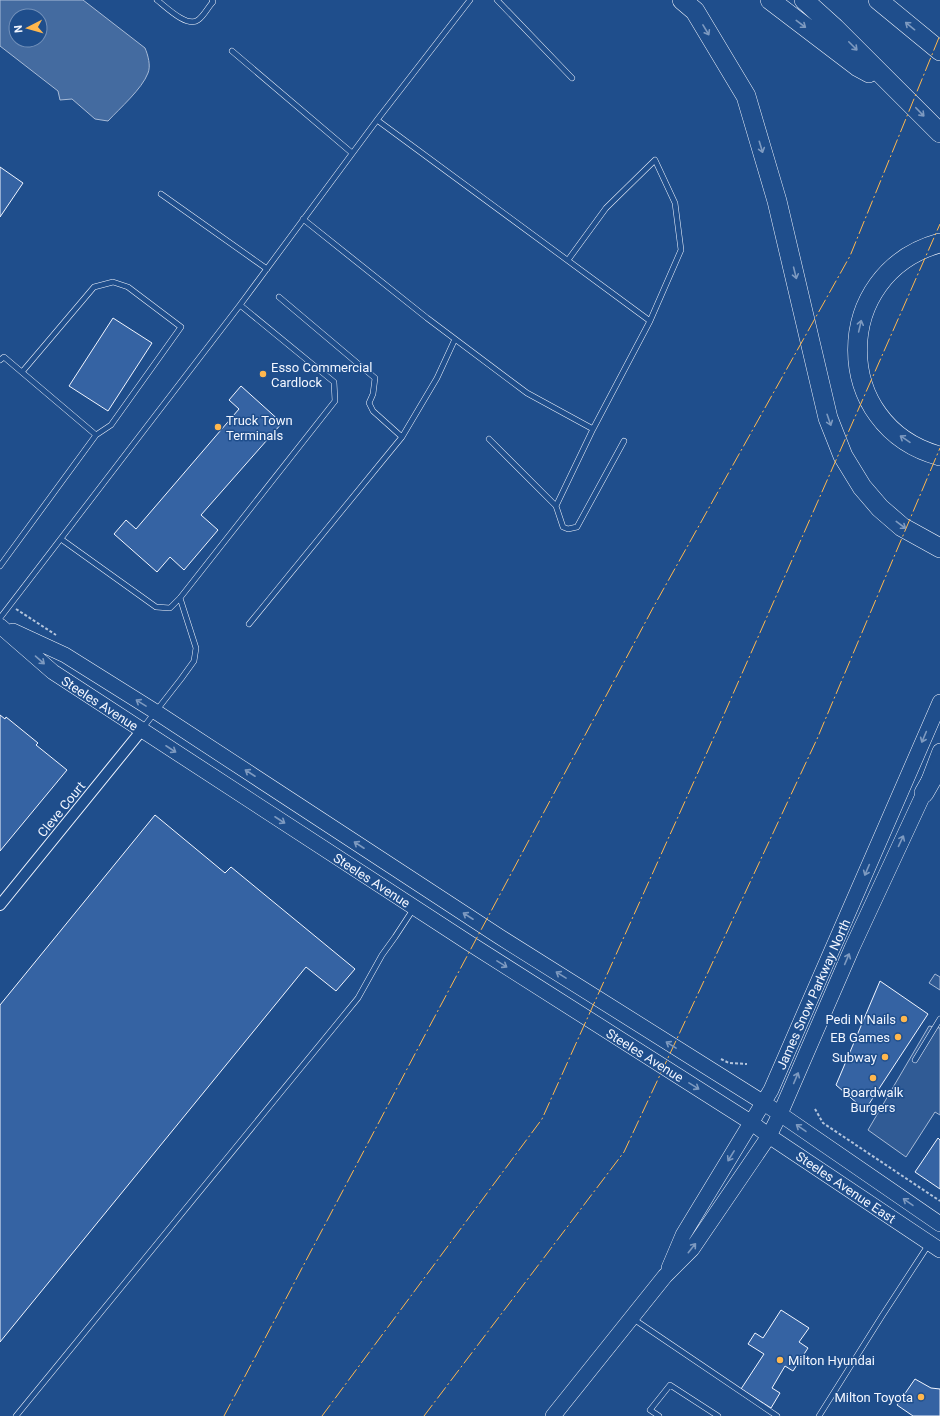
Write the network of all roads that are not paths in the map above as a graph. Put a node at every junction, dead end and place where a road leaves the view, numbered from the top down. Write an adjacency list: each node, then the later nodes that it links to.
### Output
1 (157, 0): 2 (lane)
2 (212, 0)
3 (470, 0): 13 (lane)
4 (497, 0): 11 (lane)
5 (682, 0): 35 (highway, one-way to 35)
6 (770, 0): 12 (highway, one-way to 12)
7 (804, 0): 12 (highway, one-way to 12)
8 (878, 0): 10 (highway, one-way to 8)
9 (232, 51): 15 (lane)
10 (940, 51)
11 (572, 78)
12 (899, 91): 14 (highway, one-way to 14)
13 (377, 120): 15 (lane); 19 (lane)
14 (940, 133)
15 (352, 153): 17 (lane)
16 (161, 194): 20 (lane)
17 (303, 219): 20 (lane); 24 (lane)
18 (940, 243): 32 (highway, one-way to 18)
19 (568, 260): 23 (lane); 23 (lane)
20 (267, 269): 22 (lane)
21 (279, 297): 29 (lane)
22 (240, 306): 34 (lane); 37 (lane)
23 (650, 320): 27 (lane)
24 (456, 339): 27 (lane); 29 (lane)
25 (0, 360): 26 (lane)
26 (22, 372): 28 (lane); 28 (lane)
27 (593, 429): 33 (lane)
28 (96, 435): 36 (lane)
29 (402, 437): 39 (lane)
30 (489, 439): 33 (lane)
31 (624, 441): 33 (lane)
32 (940, 456)
33 (556, 506)
34 (61, 539): 37 (lane); 38 (lane)
35 (940, 548)
36 (0, 566)
37 (180, 598): 42 (lane)
38 (0, 618)
39 (249, 624)
40 (0, 625): 42 (main road, Steeles Avenue, one-way to 40); 43 (main road, Steeles Avenue, one-way to 43)
41 (940, 702): 51 (main road, James Snow Parkway North, one-way to 51)
42 (156, 712): 43 (lane); 51 (main road, Steeles Avenue, one-way to 42)
43 (142, 730): 47 (street, Cleve Court); 48 (main road, Steeles Avenue, one-way to 48)
44 (940, 751): 46 (main road, James Snow Parkway North)
45 (940, 765): 46 (highway)
46 (924, 793): 52 (main road, James Snow Parkway North, one-way to 46)
47 (0, 905)
48 (414, 907): 53 (main road, Steeles Avenue, one-way to 53); 59 (lane)
49 (940, 1019): 50 (lane)
50 (915, 1060)
51 (764, 1103): 52 (main road, Steeles Avenue East); 53 (main road, James Snow Parkway North)
52 (780, 1114): 54 (main road, James Snow Parkway North); 55 (main road, Steeles Avenue East, one-way to 52)
53 (752, 1123): 54 (main road, Steeles Avenue East); 57 (main road, James Snow Parkway North, one-way to 57)
54 (769, 1136): 56 (main road, Steeles Avenue East); 57 (main road, James Snow Parkway North, one-way to 54)
55 (940, 1224)
56 (935, 1247): 64 (lane)
57 (665, 1276): 58 (main road, James Snow Parkway North)
58 (632, 1318): 60 (main road, James Snow Parkway North); 63 (lane)
59 (16, 1416)
60 (553, 1416)
61 (659, 1416): 62 (lane)
62 (718, 1416)
63 (777, 1416)
64 (819, 1416)

